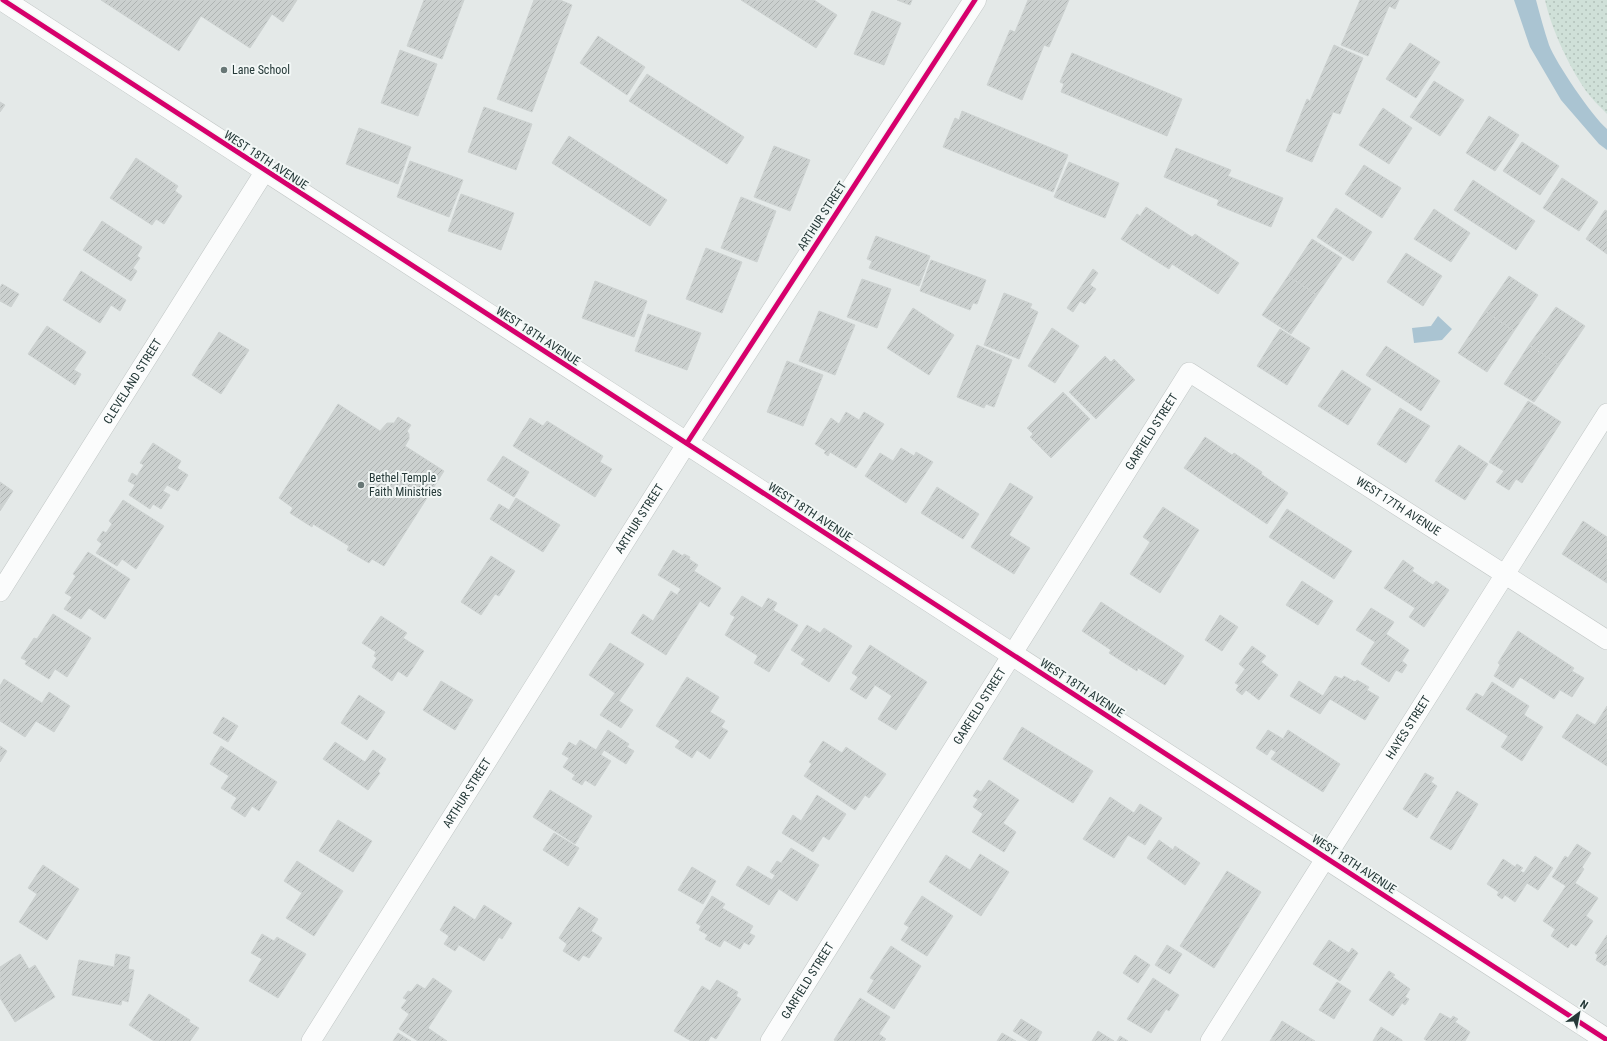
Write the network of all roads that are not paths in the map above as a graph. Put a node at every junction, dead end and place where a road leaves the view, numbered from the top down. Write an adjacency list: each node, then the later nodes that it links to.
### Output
1 (3, 0): 3 (main road, WEST 18TH AVENUE)
2 (975, 0): 6 (main road, ARTHUR STREET)
3 (265, 171): 6 (main road, WEST 18TH AVENUE); 7 (street, CLEVELAND STREET)
4 (1189, 372): 8 (street, WEST 17TH AVENUE); 11 (street, GARFIELD STREET)
5 (1607, 413): 8 (street, HAYES STREET)
6 (687, 443): 11 (main road, WEST 18TH AVENUE); 14 (street, ARTHUR STREET)
7 (6, 568): 9 (street, CLEVELAND STREET)
8 (1505, 575): 10 (street, WEST 17TH AVENUE); 12 (street, HAYES STREET)
9 (0, 592)
10 (1607, 640)
11 (1012, 655): 12 (main road, WEST 18TH AVENUE); 15 (street, GARFIELD STREET)
12 (1325, 857): 13 (main road, WEST 18TH AVENUE); 16 (street, HAYES STREET)
13 (1607, 1040)
14 (311, 1041)
15 (770, 1041)
16 (1210, 1041)

